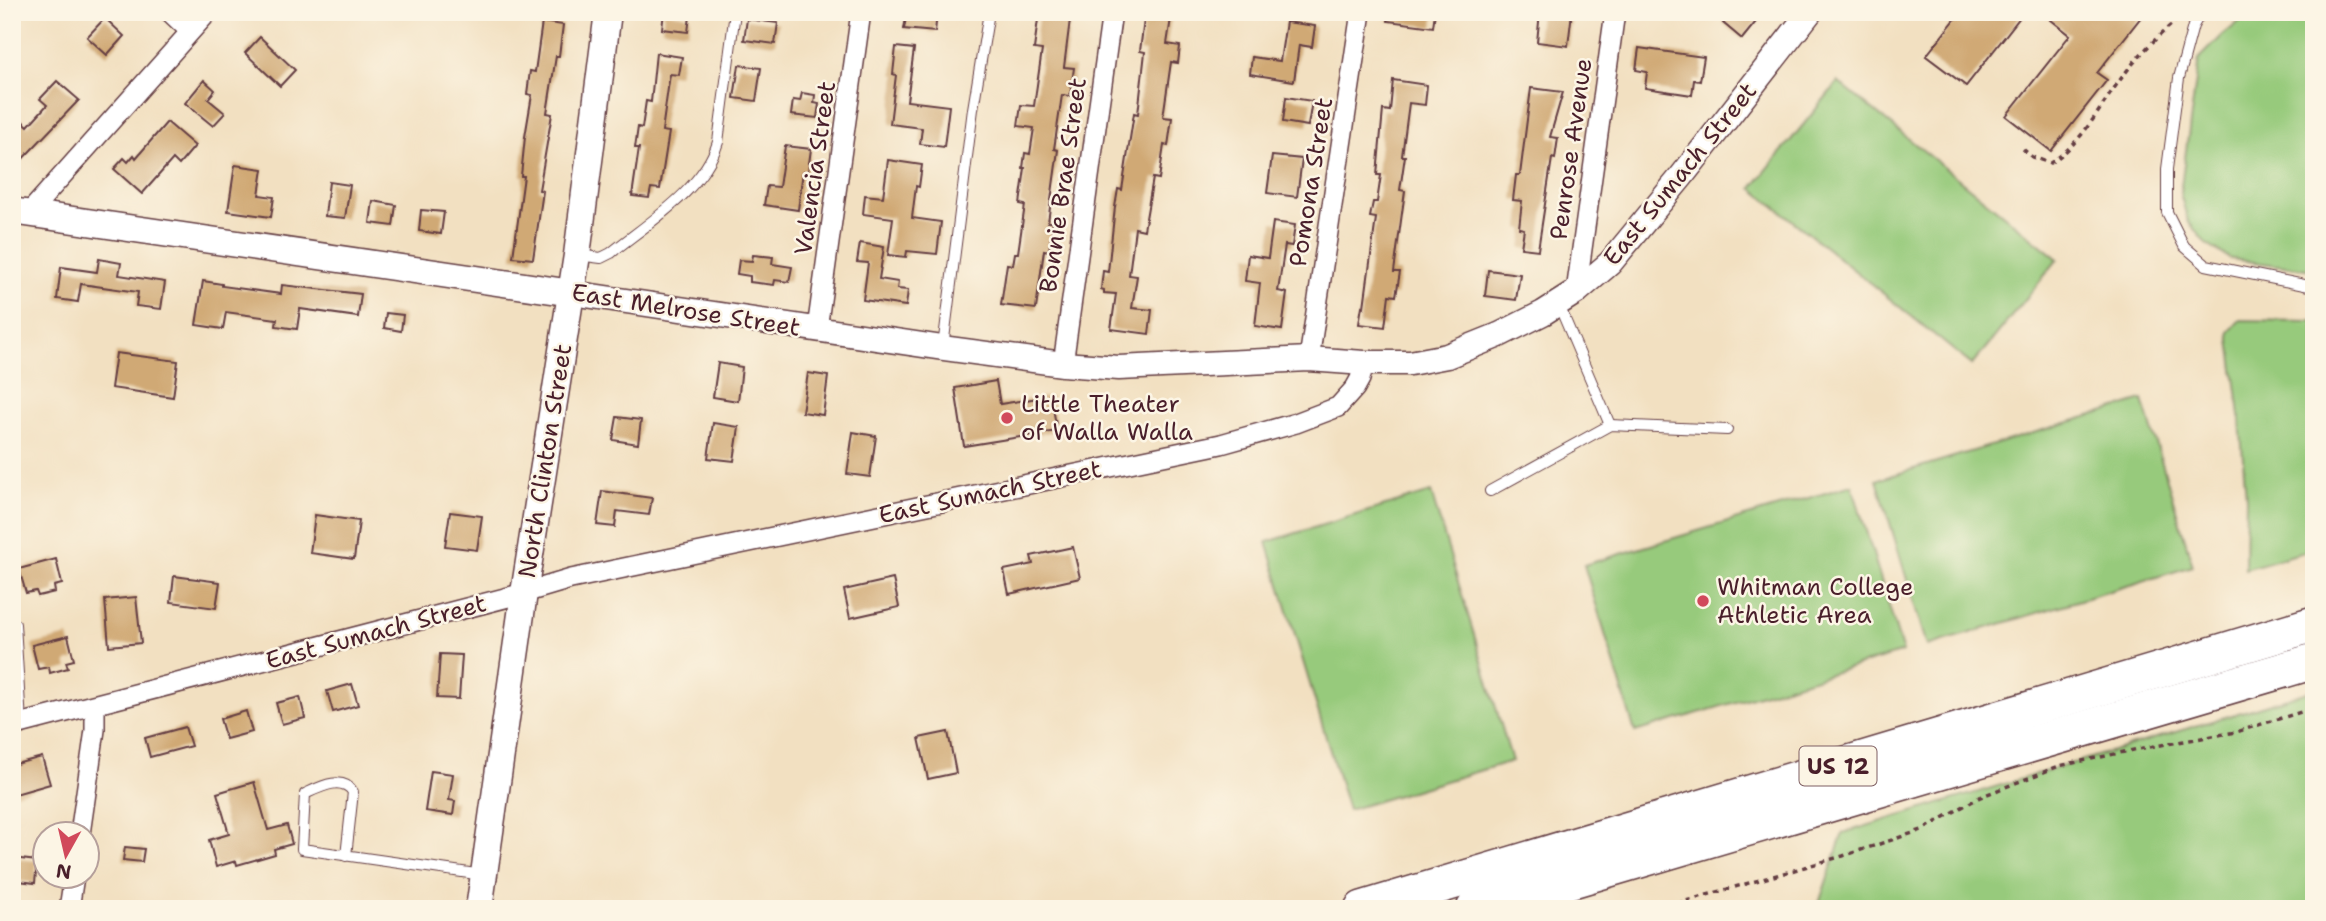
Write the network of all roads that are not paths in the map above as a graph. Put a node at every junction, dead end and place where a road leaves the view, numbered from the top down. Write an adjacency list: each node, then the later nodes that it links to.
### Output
1 (170, 12): 12 (street)
2 (208, 12): 12 (street)
3 (608, 12): 14 (main road, North Clinton Street)
4 (735, 12): 14 (lane)
5 (862, 12): 18 (street, Valencia Street)
6 (989, 12): 19 (lane)
7 (1112, 12): 22 (street, Bonnie Brae Street)
8 (1361, 12): 20 (street, Pomona Street)
9 (1615, 12): 17 (street, Penrose Avenue)
10 (1810, 12): 17 (street, East Sumach Street)
11 (2201, 12): 15 (lane)
12 (190, 31): 13 (street)
13 (20, 213): 16 (main road, East Melrose Street)
14 (578, 255): 16 (main road, North Clinton Street)
15 (2314, 287)
16 (572, 293): 18 (street, East Melrose Street); 26 (main road, North Clinton Street)
17 (1567, 298): 21 (street, East Sumach Street); 23 (lane)
18 (817, 330): 19 (street, East Melrose Street)
19 (943, 348): 22 (street, East Melrose Street)
20 (1309, 359): 21 (street, East Melrose Street); 22 (street, East Melrose Street)
21 (1364, 363): 26 (street, East Sumach Street)
22 (1063, 364)
23 (1610, 425): 24 (lane); 25 (lane)
24 (1727, 430)
25 (1490, 491)
26 (524, 593): 30 (street, East Sumach Street); 34 (main road, North Clinton Street)
27 (15, 624): 31 (lane)
28 (2314, 624): 38 (highway, US 12)
29 (2314, 661): 39 (highway, US 12)
30 (95, 706): 31 (street, East Sumach Street); 32 (street)
31 (16, 724)
32 (82, 820)
33 (346, 856): 33 (lane); 34 (lane)
34 (484, 875): 37 (main road, North Clinton Street)
35 (72, 890): 36 (street)
36 (69, 909)
37 (479, 909)
38 (1362, 909)
39 (1474, 909)

